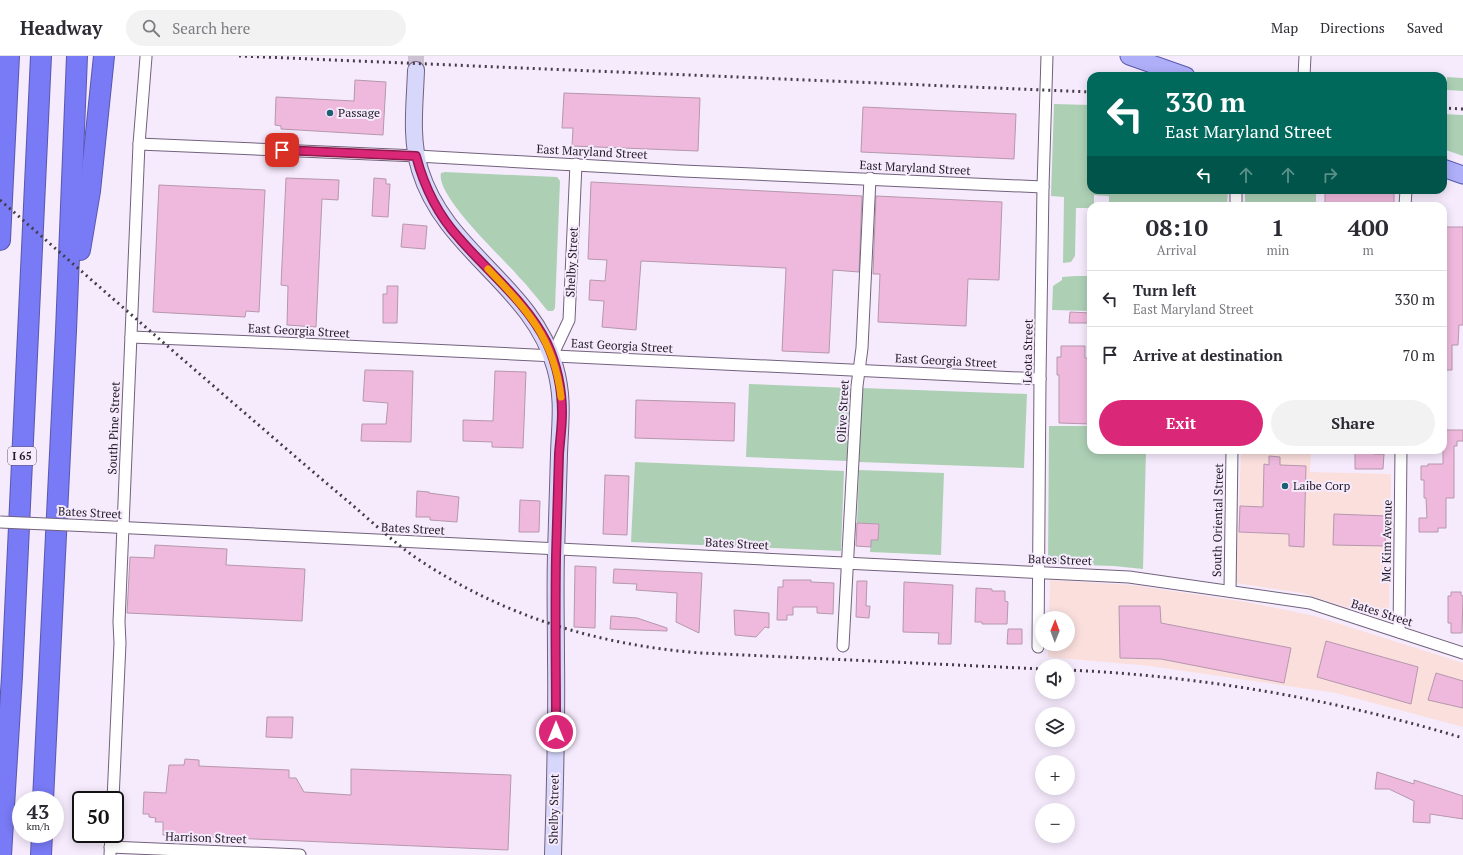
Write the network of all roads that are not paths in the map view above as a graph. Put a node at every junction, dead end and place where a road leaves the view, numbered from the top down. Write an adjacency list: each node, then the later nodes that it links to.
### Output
1 (5, 56): 13 (highway)
2 (9, 56): 13 (highway)
3 (41, 56): 43 (highway, I 65)
4 (77, 56): 22 (highway)
5 (104, 56): 22 (highway)
6 (1047, 56): 20 (street, Leota Street)
7 (1129, 56): 11 (main road)
8 (1304, 56): 12 (street)
9 (146, 57): 14 (street, South Pine Street)
10 (416, 70): 15 (main road, Shelby Street)
11 (1175, 72)
12 (1304, 72)
13 (6, 113): 21 (highway)
14 (139, 144): 15 (street, East Maryland Street); 23 (street, South Pine Street)
15 (416, 156): 16 (street, East Maryland Street); 24 (main road, Shelby Street)
16 (576, 164): 19 (street, East Maryland Street); 24 (street, Shelby Street)
17 (1447, 169): 18 (main road)
18 (1463, 175)
19 (870, 178): 20 (street, East Maryland Street); 25 (street, Olive Street)
20 (1043, 187): 26 (street, Leota Street)
21 (0, 240)
22 (66, 331): 39 (highway)
23 (131, 337): 24 (street, East Georgia Street); 30 (street, South Pine Street)
24 (552, 356): 25 (street, East Georgia Street); 31 (main road, Shelby Street)
25 (859, 370): 26 (street, East Georgia Street); 32 (street, Olive Street)
26 (1040, 379): 33 (street, Leota Street)
27 (1232, 454): 34 (street, South Oriental Street)
28 (1401, 454): 36 (street, Mc Kim Avenue)
29 (0, 522): 30 (street, Bates Street, bridge)
30 (123, 528): 31 (street, Bates Street); 40 (street, South Pine Street)
31 (557, 548): 32 (street, Bates Street); 46 (main road, Shelby Street)
32 (848, 562): 33 (street, Bates Street); 37 (street, Olive Street)
33 (1038, 572): 34 (street, Bates Street); 35 (street, Leota Street)
34 (1230, 591): 36 (street, Bates Street)
35 (1038, 611)
36 (1399, 632): 38 (street, Bates Street)
37 (843, 646)
38 (1463, 652)
39 (43, 791)
40 (113, 791)
41 (42, 843): 44 (highway)
42 (110, 851): 45 (street, Harrison Street)
43 (1, 855)
44 (41, 855)
45 (300, 855)
46 (553, 855)

